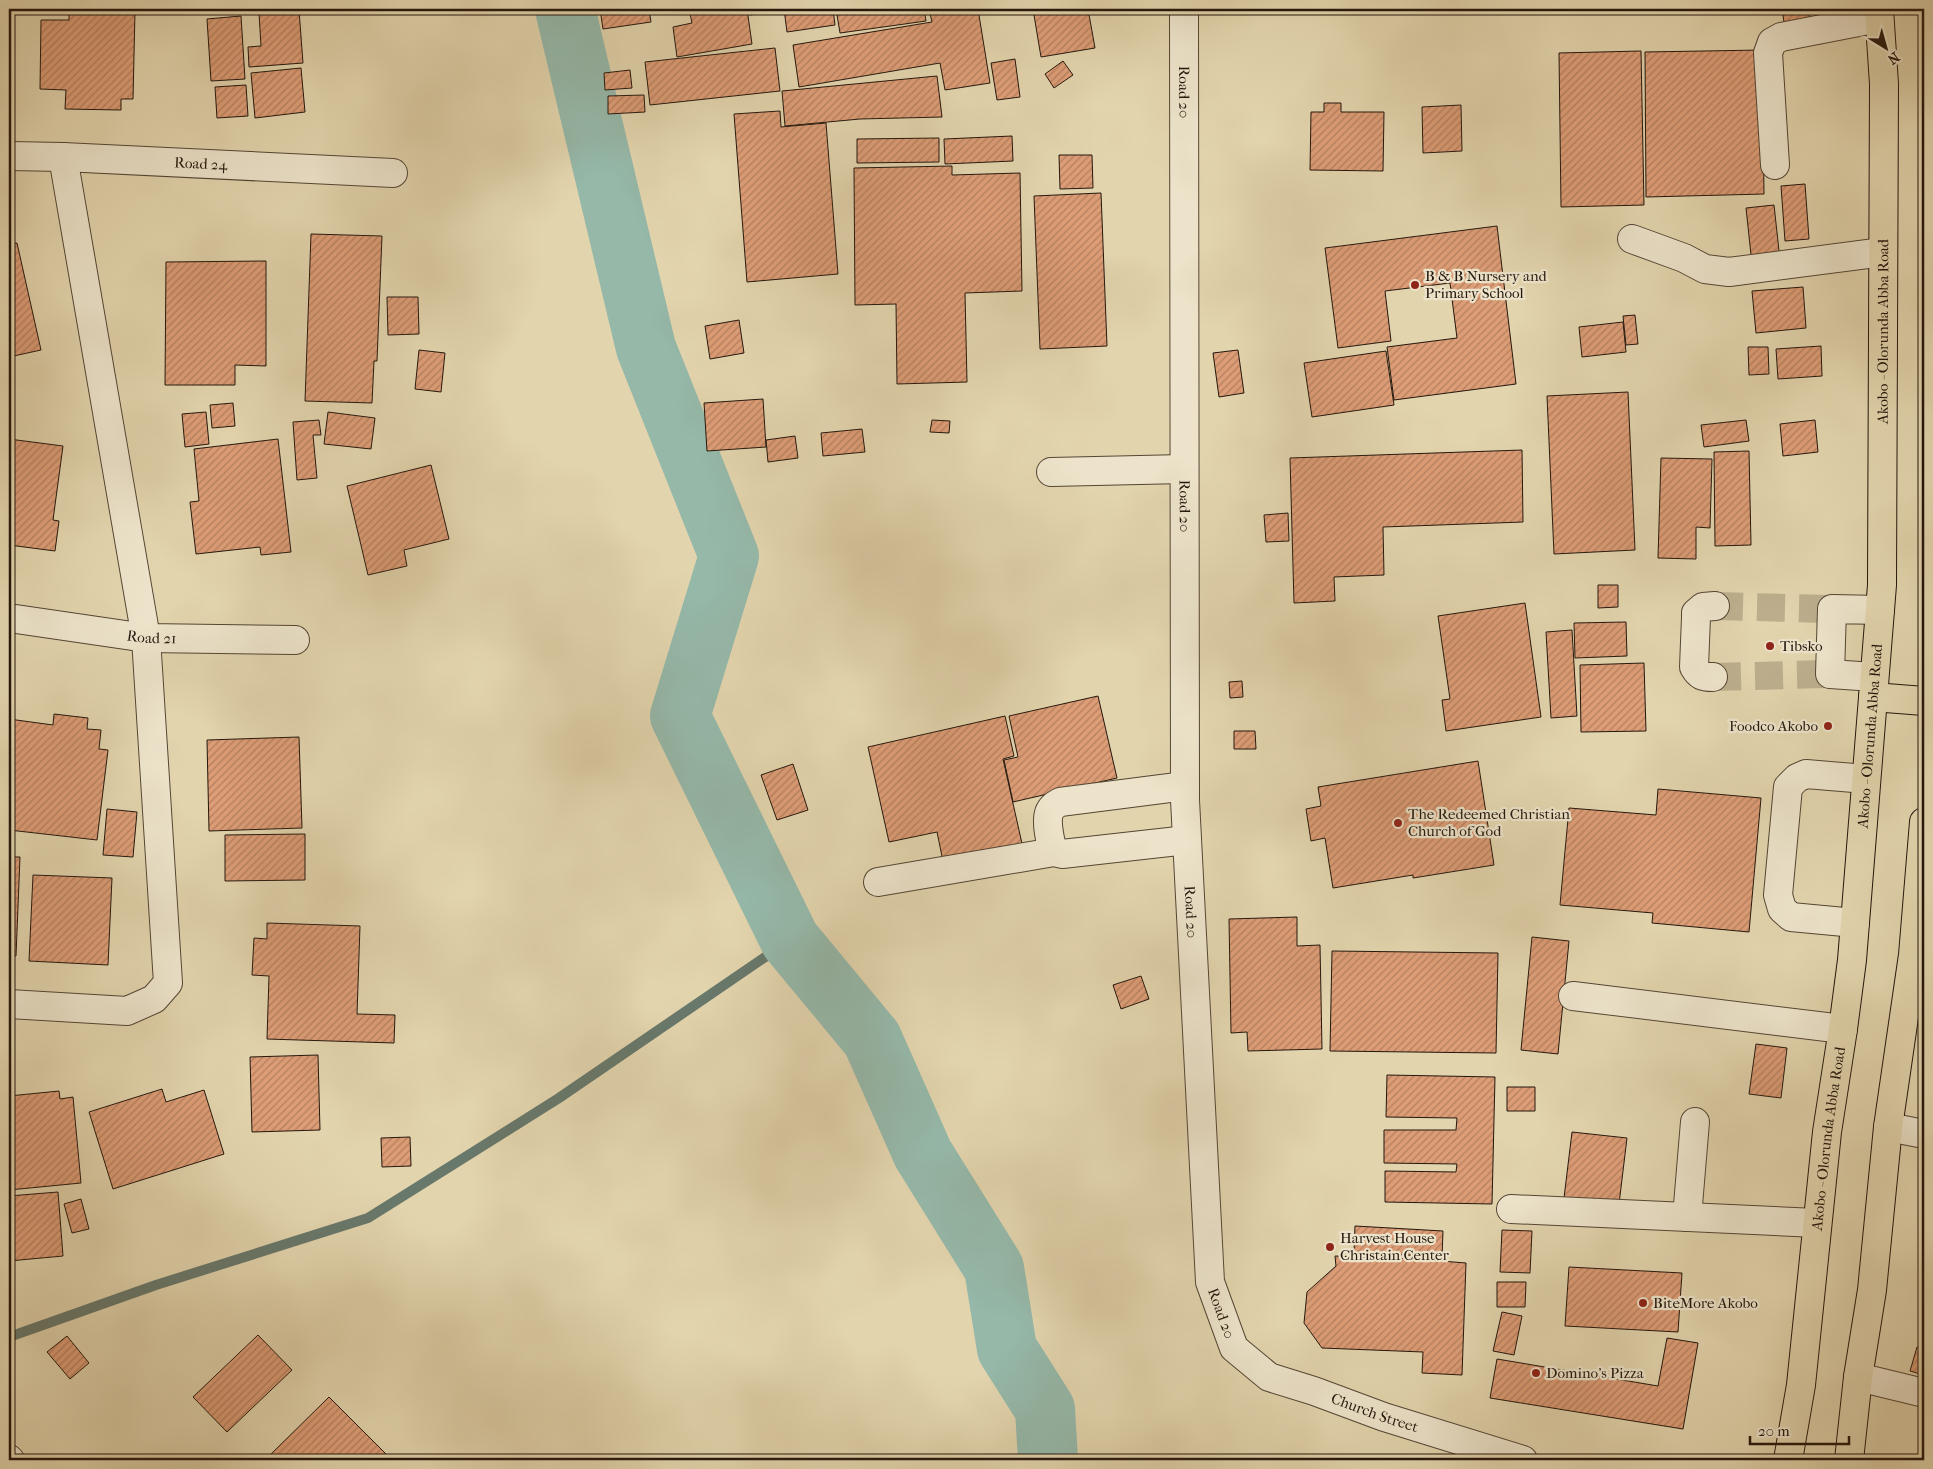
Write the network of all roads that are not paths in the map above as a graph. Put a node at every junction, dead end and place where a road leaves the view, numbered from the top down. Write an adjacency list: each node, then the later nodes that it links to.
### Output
1 (1184, 14): 9 (street, Road 20)
2 (1879, 14): 5 (street); 8 (main road, Akobo - Olorunda Abba Road)
3 (9, 156): 4 (street, Road 24)
4 (63, 157): 6 (street, Road 24); 14 (street)
5 (1776, 165)
6 (393, 173)
7 (1632, 239): 8 (street)
8 (1883, 252): 12 (main road, Akobo - Olorunda Abba Road)
9 (1184, 469): 10 (street, Road 20); 20 (street, Road 20)
10 (1051, 472)
11 (1715, 606): 16 (street)
12 (1880, 610): 17 (main road, Akobo - Olorunda Abba Road); 17 (street)
13 (9, 618): 14 (street, Road 21)
14 (146, 638): 15 (street, Road 21); 28 (street)
15 (295, 640)
16 (1713, 677)
17 (1874, 687): 18 (main road); 19 (main road, Akobo - Olorunda Abba Road)
18 (1924, 701)
19 (1866, 779): 25 (main road, Akobo - Olorunda Abba Road); 25 (street)
20 (1185, 786): 22 (street, Road 20); 23 (street)
21 (1924, 822): 26 (main road)
22 (1187, 840): 23 (street); 36 (street, Road 20)
23 (1054, 852): 24 (street)
24 (878, 882)
25 (1855, 923): 29 (main road, Akobo - Olorunda Abba Road)
26 (1919, 955): 31 (main road)
27 (1574, 996): 29 (street)
28 (9, 1004)
29 (1843, 1029): 35 (main road, Akobo - Olorunda Abba Road)
30 (1696, 1122): 34 (street)
31 (1888, 1127): 32 (street); 37 (main road)
32 (1924, 1134)
33 (1510, 1209): 34 (street)
34 (1687, 1217): 35 (street)
35 (1817, 1222): 41 (main road, Akobo - Olorunda Abba Road)
36 (1234, 1348): 39 (street, Church Street)
37 (1858, 1377): 38 (street); 42 (main road)
38 (1924, 1393)
39 (1457, 1451): 40 (street, Church Street)
40 (1523, 1460)
41 (1788, 1460)
42 (1849, 1460)

